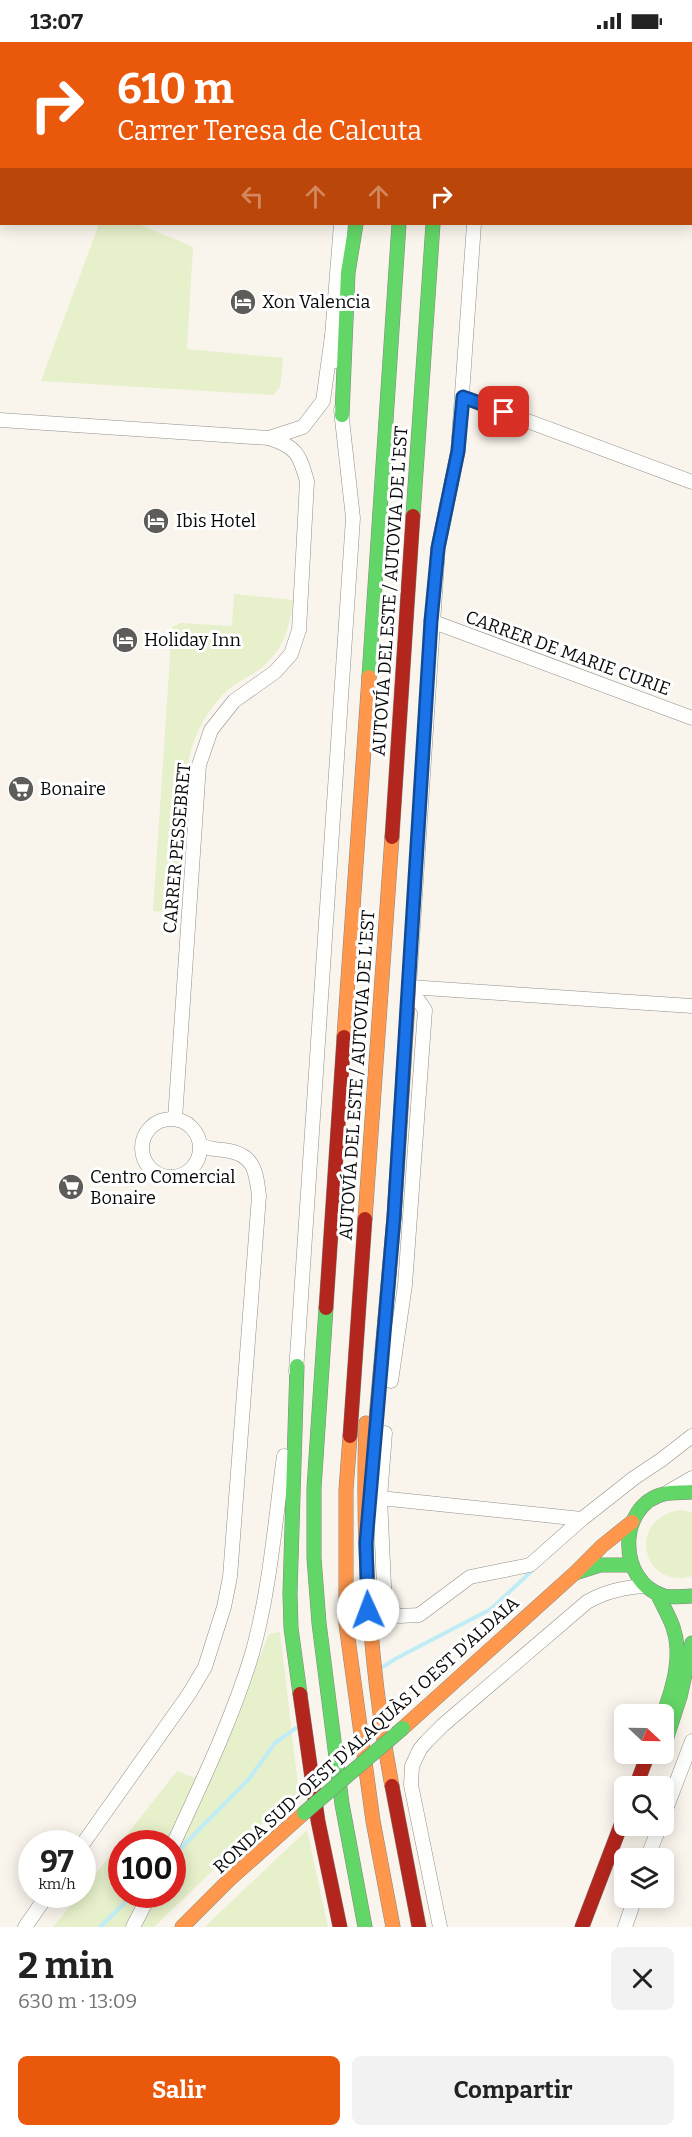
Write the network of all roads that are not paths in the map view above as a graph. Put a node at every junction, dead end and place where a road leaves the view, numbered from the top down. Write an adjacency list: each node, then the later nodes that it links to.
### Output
1 (341, 225): 6 (street)
2 (356, 225): 8 (main road)
3 (399, 225): 49 (main road, AUTOVÍA DEL ESTE / AUTOVIA DE L'EST)
4 (433, 225): 14 (main road, AUTOVÍA DEL ESTE / AUTOVIA DE L'EST)
5 (474, 225): 7 (street)
6 (332, 336): 8 (street); 10 (street)
7 (463, 397): 11 (street); 12 (street)
8 (342, 415): 19 (street)
9 (0, 420): 10 (street, CARRER PESSEBRET)
10 (269, 438): 17 (street, CARRER PESSEBRET)
11 (692, 482)
12 (431, 621): 13 (street, CARRER DE MARIE CURIE); 15 (street)
13 (692, 718)
14 (382, 983): 27 (main road); 50 (main road, AUTOVÍA DEL ESTE / AUTOVIA DE L'EST)
15 (409, 987): 16 (street); 24 (street); 27 (main road)
16 (692, 1006)
17 (175, 1119): 18 (street); 18 (street)
18 (200, 1144): 37 (street)
19 (297, 1366): 38 (street); 48 (main road)
20 (692, 1436): 25 (street)
21 (692, 1478): 22 (street)
22 (668, 1492): 23 (main road); 26 (main road, RONDA SUD-OEST D'ALAQUÀS I OEST D'ALDAIA)
23 (692, 1492)
24 (380, 1498): 25 (street); 25 (street)
25 (582, 1519)
26 (632, 1522): 28 (main road); 29 (main road, RONDA SUD-OEST D'ALAQUÀS I OEST D'ALDAIA)
27 (366, 1543): 41 (main road)
28 (631, 1565): 29 (main road, RONDA SUD-OEST D'ALAQUÀS I OEST D'ALDAIA); 30 (main road)
29 (576, 1572): 47 (main road, RONDA SUD-OEST D'ALAQUÀS I OEST D'ALDAIA, bridge)
30 (652, 1590): 31 (main road); 33 (main road); 53 (street)
31 (692, 1596)
32 (692, 1643): 34 (main road)
33 (666, 1704)
34 (674, 1721)
35 (692, 1742): 36 (street)
36 (674, 1789)
37 (94, 1830)
38 (180, 1830)
39 (617, 1836): 54 (main road)
40 (630, 1836): 55 (main road)
41 (411, 1883): 51 (main road); 52 (main road)
42 (38, 1908): 45 (street)
43 (143, 1908): 46 (street)
44 (632, 1908): 56 (street)
45 (25, 1927)
46 (133, 1927)
47 (182, 1927)
48 (340, 1927)
49 (365, 1927)
50 (393, 1927)
51 (420, 1927)
52 (427, 1927)
53 (440, 1927)
54 (582, 1927)
55 (595, 1927)
56 (625, 1927)

